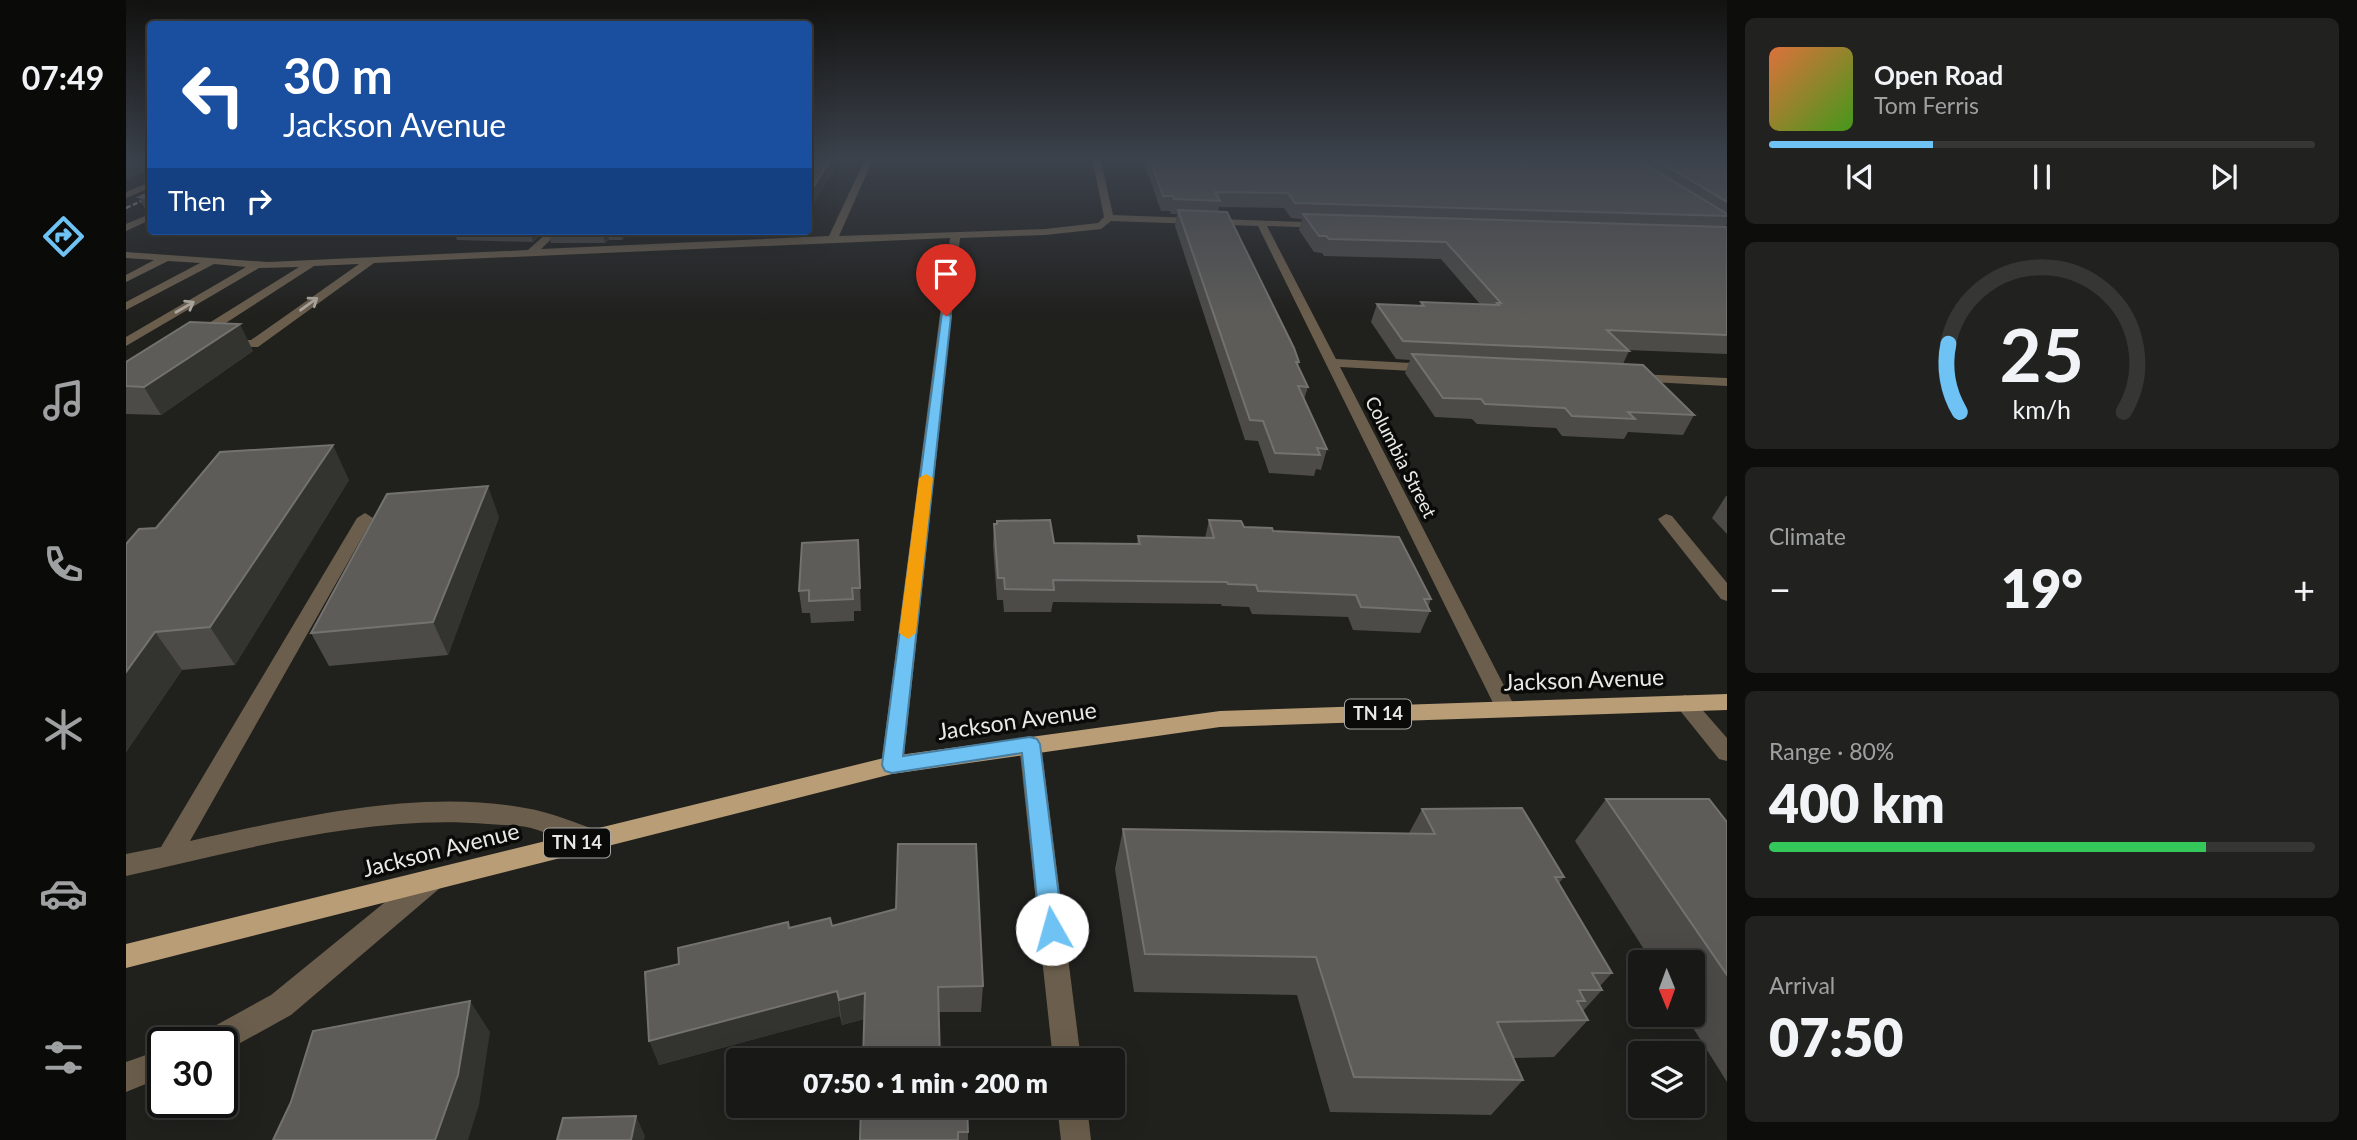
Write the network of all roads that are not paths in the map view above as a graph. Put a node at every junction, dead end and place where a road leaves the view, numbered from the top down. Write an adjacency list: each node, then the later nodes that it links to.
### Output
1 (846, 210): 10 (street)
2 (1108, 210): 4 (street)
3 (147, 218): 7 (street)
4 (1110, 218): 5 (street); 9 (street)
5 (1261, 223): 6 (street); 21 (street, Columbia Street)
6 (1343, 225)
7 (126, 228)
8 (551, 235): 11 (street)
9 (955, 236): 10 (street); 33 (street)
10 (833, 239): 11 (street)
11 (530, 254): 15 (street)
12 (126, 255): 13 (street)
13 (167, 258): 14 (street); 18 (street)
14 (212, 261): 17 (street); 19 (street)
15 (370, 261): 16 (street); 16 (street, one-way to 15)
16 (312, 263): 17 (street)
17 (258, 264): 20 (street, one-way to 17)
18 (126, 279)
19 (126, 307)
20 (126, 342)
21 (1332, 363): 22 (street); 30 (street, Columbia Street)
22 (1441, 368)
23 (1618, 377): 24 (street)
24 (1727, 382)
25 (365, 518): 35 (street)
26 (1666, 519): 27 (street)
27 (1727, 595)
28 (1727, 702): 29 (main road, Jackson Avenue / TN 14)
29 (1685, 703): 30 (main road, Jackson Avenue / TN 14); 32 (street)
30 (1506, 709): 31 (main road, Jackson Avenue / TN 14)
31 (1030, 744): 33 (main road, Jackson Avenue / TN 14); 40 (street)
32 (1727, 753)
33 (892, 765): 34 (main road, Jackson Avenue / TN 14)
34 (593, 839): 35 (street); 37 (main road, Jackson Avenue / TN 14)
35 (169, 856): 36 (street)
36 (126, 865)
37 (432, 879): 38 (main road, Jackson Avenue / TN 14); 39 (street)
38 (126, 956)
39 (238, 1029)
40 (1066, 1048)
41 (147, 1069): 42 (street)
42 (126, 1077)
43 (1073, 1118): 44 (street)
44 (1076, 1140)

